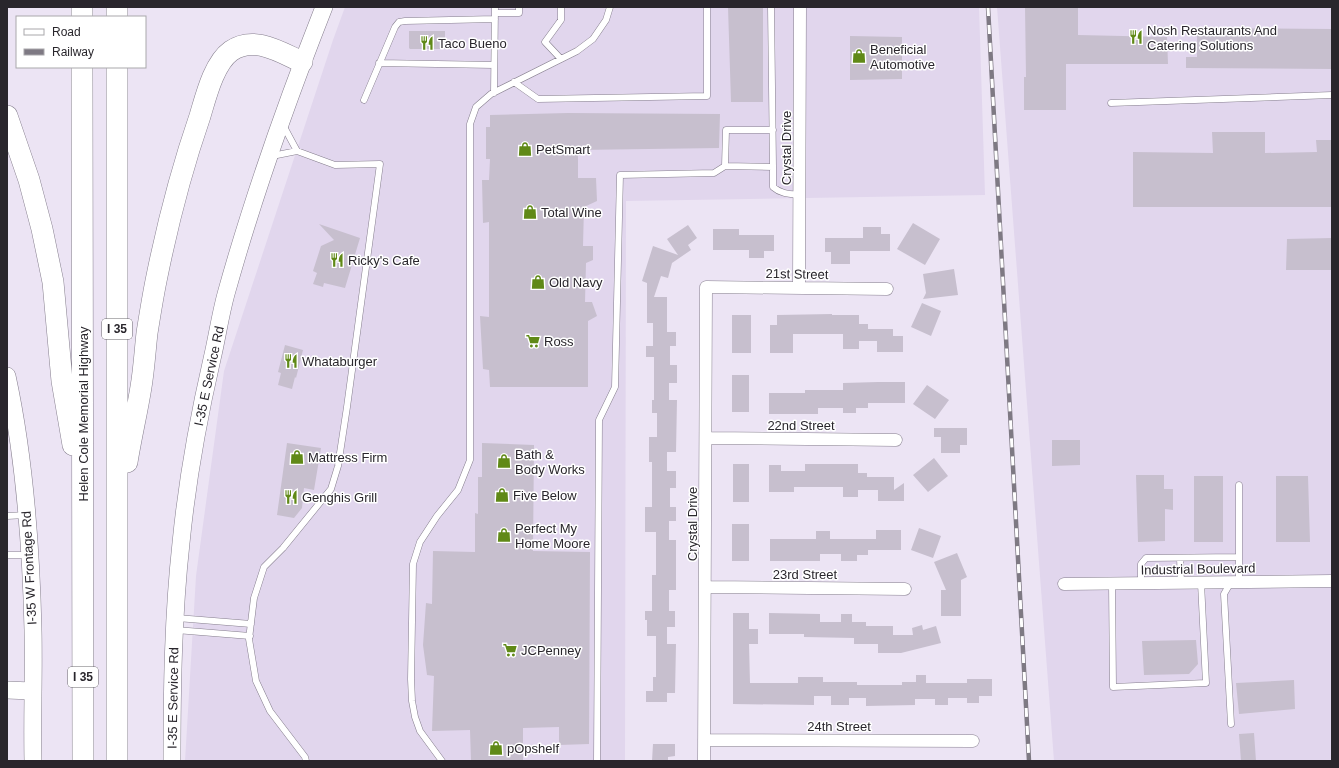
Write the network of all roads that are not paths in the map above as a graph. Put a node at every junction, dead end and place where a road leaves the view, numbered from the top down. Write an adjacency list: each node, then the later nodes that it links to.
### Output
1 (324, 7): 10 (street, I-35 E Service Rd)
2 (519, 7): 8 (lane)
3 (561, 7): 9 (lane)
4 (610, 7): 9 (lane)
5 (707, 7): 15 (lane)
6 (771, 7): 22 (lane)
7 (800, 7): 27 (street, Crystal Drive)
8 (495, 13): 11 (lane); 12 (lane)
9 (561, 59): 15 (lane)
10 (302, 62): 21 (street, I-35 E Service Rd); 36 (highway)
11 (379, 63): 12 (lane); 18 (lane)
12 (494, 65): 16 (lane)
13 (82, 68): 37 (highway, Helen Cole Memorial Highway / I 35)
14 (117, 68): 36 (highway, I 35)
15 (514, 82): 16 (lane)
16 (494, 93): 66 (lane)
17 (1332, 95): 19 (lane)
18 (364, 100)
19 (1111, 103)
20 (7, 116): 37 (highway)
21 (281, 122): 23 (lane); 24 (street, I-35 E Service Rd)
22 (773, 130): 25 (lane); 26 (lane)
23 (297, 151): 24 (lane); 54 (lane)
24 (269, 157): 53 (street, I-35 E Service Rd)
25 (725, 166): 26 (lane); 67 (lane)
26 (773, 167): 27 (lane)
27 (800, 195): 29 (street, Crystal Drive)
28 (706, 287): 29 (street, 21st Street); 33 (street, Crystal Drive)
29 (799, 288): 30 (street, 21st Street)
30 (887, 289)
31 (8, 386): 32 (street, I-35 W Frontage Rd)
32 (11, 421): 38 (street, I-35 W Frontage Rd)
33 (706, 438): 34 (street, 22nd Street); 51 (street, Crystal Drive)
34 (896, 440)
35 (1239, 486): 42 (lane)
36 (117, 511): 63 (highway, I 35)
37 (83, 512): 62 (highway, Helen Cole Memorial Highway / I 35)
38 (27, 515): 39 (lane); 41 (street, I-35 W Frontage Rd)
39 (7, 516)
40 (7, 555): 41 (lane)
41 (30, 555): 57 (street, I-35 W Frontage Rd)
42 (1239, 557): 43 (lane); 45 (lane)
43 (1180, 558): 46 (lane); 50 (lane)
44 (1332, 581): 45 (street, Industrial Boulevard)
45 (1235, 582): 47 (street, Industrial Boulevard); 58 (lane)
46 (1181, 583): 47 (street, Industrial Boulevard); 50 (street, Industrial Boulevard)
47 (1201, 583): 49 (lane)
48 (1064, 584): 49 (street, Industrial Boulevard)
49 (1112, 584): 50 (street, Industrial Boulevard)
50 (1141, 584)
51 (706, 588): 52 (street, 23rd Street); 59 (street, Crystal Drive)
52 (905, 589)
53 (174, 624): 54 (lane); 55 (lane); 64 (street, I-35 E Service Rd)
54 (251, 624): 55 (lane)
55 (250, 636): 65 (lane)
56 (7, 690): 57 (street)
57 (32, 691): 61 (street, I-35 W Frontage Rd)
58 (1231, 724)
59 (704, 740): 60 (street, 24th Street); 68 (street, Crystal Drive)
60 (973, 741)
61 (32, 761)
62 (83, 761)
63 (117, 761)
64 (172, 761)
65 (306, 761)
66 (442, 761)
67 (597, 761)
68 (704, 761)

